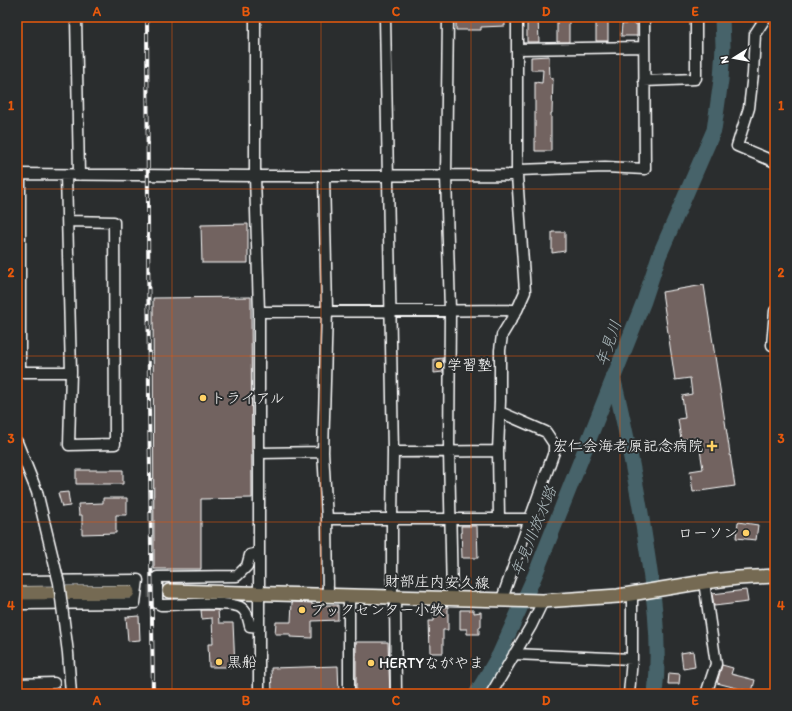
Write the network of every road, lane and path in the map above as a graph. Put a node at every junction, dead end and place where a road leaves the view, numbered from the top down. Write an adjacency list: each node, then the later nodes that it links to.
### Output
1 (76, 17): 16 (street)
2 (255, 17): 17 (street)
3 (385, 17): 19 (street)
4 (448, 17): 20 (street)
5 (517, 17): 10 (street)
6 (644, 17): 9 (street)
7 (696, 17): 11 (street)
8 (766, 17): 12 (street)
9 (644, 47): 10 (street); 11 (street)
10 (517, 48): 13 (street)
11 (644, 81): 13 (street)
12 (775, 162)
13 (517, 172): 20 (street); 25 (street)
14 (19, 174): 15 (street); 29 (street)
15 (66, 175): 16 (street); 21 (street)
16 (79, 175): 17 (street)
17 (255, 176): 18 (street); 27 (street)
18 (324, 176): 19 (street); 22 (street)
19 (388, 176): 20 (street); 23 (street)
20 (446, 176): 24 (street)
21 (68, 221): 30 (street); 30 (street)
22 (327, 310): 23 (street); 27 (street); 35 (street)
23 (392, 310): 24 (street); 36 (street)
24 (450, 310): 25 (street); 33 (street)
25 (517, 310): 31 (street)
26 (775, 311): 28 (street)
27 (260, 312): 37 (street)
28 (775, 345)
29 (18, 372): 30 (street)
30 (71, 372)
31 (500, 412): 34 (street); 42 (street)
32 (17, 442): 64 (street, bridge)
33 (449, 451): 34 (street); 36 (street); 38 (street)
34 (498, 451): 39 (street)
35 (323, 452): 37 (street); 40 (street)
36 (393, 452): 41 (street)
37 (260, 453): 43 (street)
38 (451, 518): 39 (street); 41 (street); 55 (street)
39 (499, 518): 42 (street)
40 (327, 519): 41 (street); 52 (street)
41 (392, 519): 54 (street)
42 (530, 519): 56 (street)
43 (259, 553): 49 (street); 59 (street)
44 (775, 576): 46 (main road, 財部庄内安久線)
45 (17, 581): 58 (street)
46 (704, 582): 50 (main road, 財部庄内安久線); 70 (street)
47 (169, 591): 49 (main road, 財部庄内安久線)
48 (128, 592): 51 (main road)
49 (259, 592): 52 (main road, 財部庄内安久線); 59 (street)
50 (635, 592): 57 (main road, 財部庄内安久線); 61 (street)
51 (17, 594)
52 (328, 595): 53 (main road, 財部庄内安久線)
53 (349, 596): 54 (main road, 財部庄内安久線); 66 (street)
54 (394, 597): 55 (main road, 財部庄内安久線); 67 (street)
55 (452, 598): 56 (main road, 財部庄内安久線)
56 (504, 600): 57 (main road, 財部庄内安久線)
57 (539, 601): 60 (street)
58 (17, 606)
59 (259, 627): 65 (street)
60 (514, 654): 61 (street); 68 (street)
61 (632, 659): 69 (street)
62 (54, 683): 63 (street)
63 (17, 684)
64 (71, 694)
65 (260, 694)
66 (349, 694)
67 (396, 694)
68 (491, 694)
69 (629, 694)
70 (706, 694)

